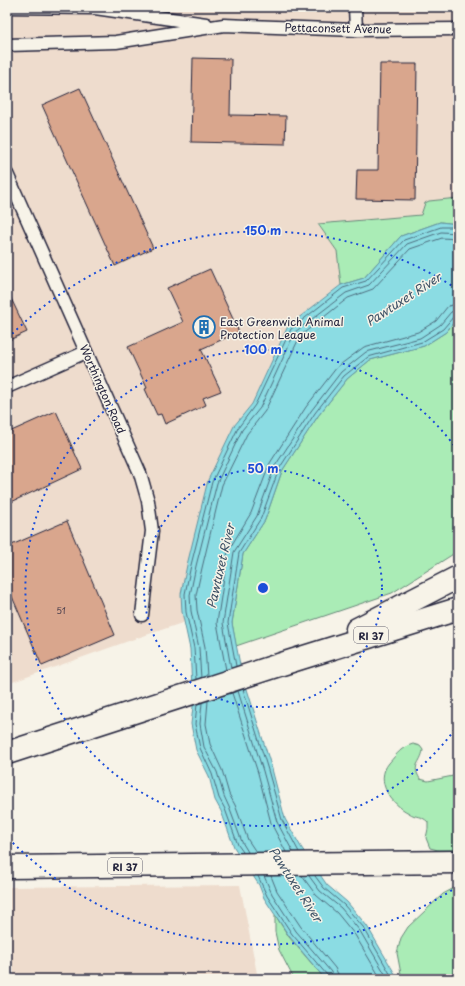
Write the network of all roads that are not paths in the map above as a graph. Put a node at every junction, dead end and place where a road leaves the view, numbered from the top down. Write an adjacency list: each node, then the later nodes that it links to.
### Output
1 (7, 7): 3 (street, Pettaconsett Avenue)
2 (355, 7): 5 (street)
3 (219, 26): 5 (street, Pettaconsett Avenue); 6 (street, Pettaconsett Avenue)
4 (458, 29): 5 (street, Pettaconsett Avenue)
5 (356, 30)
6 (7, 45)
7 (7, 174): 8 (street, Worthington Road)
8 (86, 352): 9 (street); 12 (street, Worthington Road)
9 (7, 387)
10 (458, 577): 13 (highway)
11 (458, 609): 13 (highway, RI 37)
12 (142, 614)
13 (285, 663): 14 (highway, RI 37)
14 (7, 753)
15 (458, 862): 17 (highway, RI 37)
16 (7, 867): 17 (highway, RI 37)
17 (55, 867): 18 (highway)
18 (7, 870)

